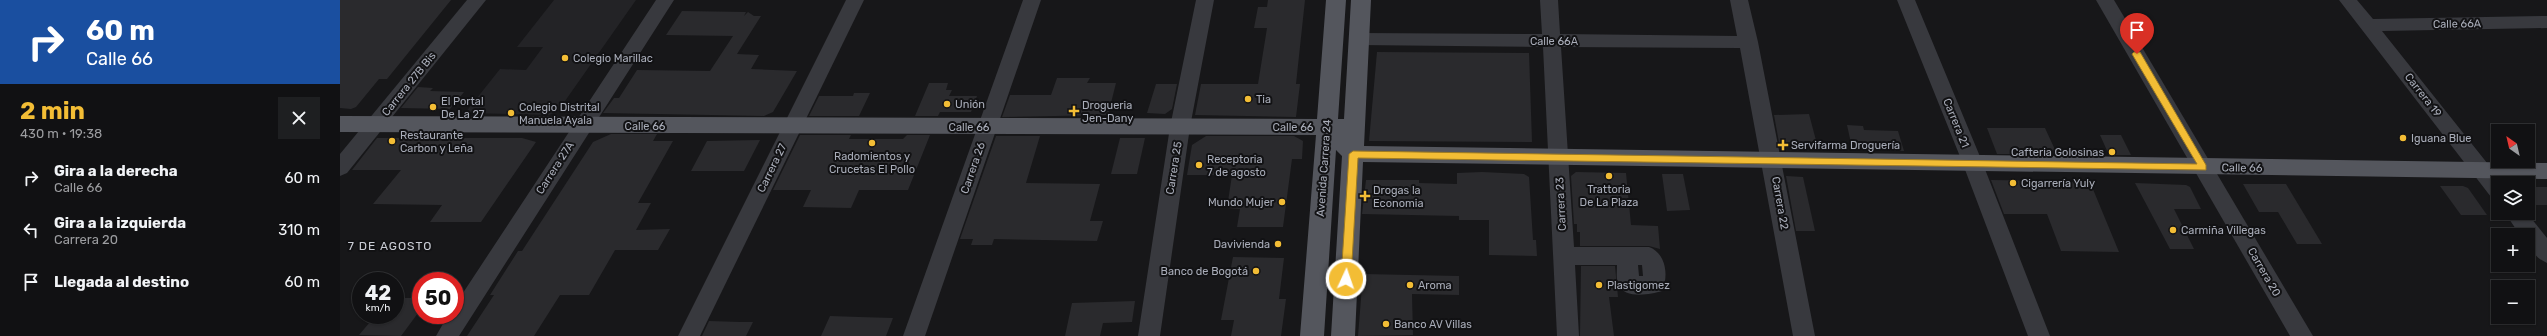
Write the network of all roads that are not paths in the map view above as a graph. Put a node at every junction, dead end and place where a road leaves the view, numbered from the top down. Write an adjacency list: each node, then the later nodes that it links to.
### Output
1 (477, 0): 19 (street, Carrera 27B Bis)
2 (665, 0): 20 (street, Carrera 27A)
3 (855, 0): 21 (street, Carrera 27)
4 (1032, 0): 22 (street, Carrera 26)
5 (1205, 0): 23 (street, Carrera 25)
6 (1336, 0): 24 (main road, Avenida Carrera 24)
7 (1361, 0): 15 (main road)
8 (1549, 0): 16 (street, Carrera 23)
9 (1739, 0): 17 (street, Carrera 22)
10 (1906, 0): 29 (street, Carrera 21)
11 (2105, 0): 30 (street, Carrera 20)
12 (2348, 0): 14 (street, Carrera 19)
13 (2547, 22): 14 (street, Calle 66A)
14 (2368, 25): 32 (street, Carrera 19)
15 (1359, 39): 16 (street, Calle 66A); 25 (main road)
16 (1551, 41): 17 (street, Calle 66A); 27 (street, Carrera 23)
17 (1749, 42): 28 (street, Carrera 22)
18 (340, 124): 19 (main road, Calle 66)
19 (376, 124): 20 (main road, Calle 66); 31 (street, Carrera 27B Bis)
20 (583, 126): 21 (main road, Calle 66); 39 (street, Carrera 27A)
21 (792, 127): 22 (main road, Calle 66); 40 (street, Carrera 27)
22 (988, 127): 23 (main road, Calle 66); 41 (street, Carrera 26)
23 (1180, 127): 24 (main road, Calle 66); 42 (street, Carrera 25)
24 (1327, 127): 25 (main road); 26 (main road, Calle 66); 43 (main road, Avenida Carrera 24)
25 (1355, 127): 26 (main road)
26 (1353, 154): 27 (main road, Calle 66); 44 (main road)
27 (1558, 158): 28 (main road, Calle 66); 37 (street, Carrera 23)
28 (1772, 161): 29 (main road, Calle 66); 46 (street, Carrera 22)
29 (1973, 164): 30 (main road, Calle 66); 47 (street, Carrera 21)
30 (2203, 167): 32 (main road, Calle 66); 48 (street, Carrera 20)
31 (340, 168)
32 (2484, 172): 33 (main road, Calle 66); 34 (street, Carrera 19)
33 (2547, 172)
34 (2491, 182)
35 (2520, 220): 36 (street)
36 (2547, 254)
37 (1564, 256): 38 (street); 45 (street, Carrera 23)
38 (1626, 256)
39 (447, 336)
40 (689, 336)
41 (914, 336)
42 (1149, 336)
43 (1312, 336)
44 (1343, 336)
45 (1568, 336)
46 (1804, 336)
47 (2039, 336)
48 (2302, 336)

